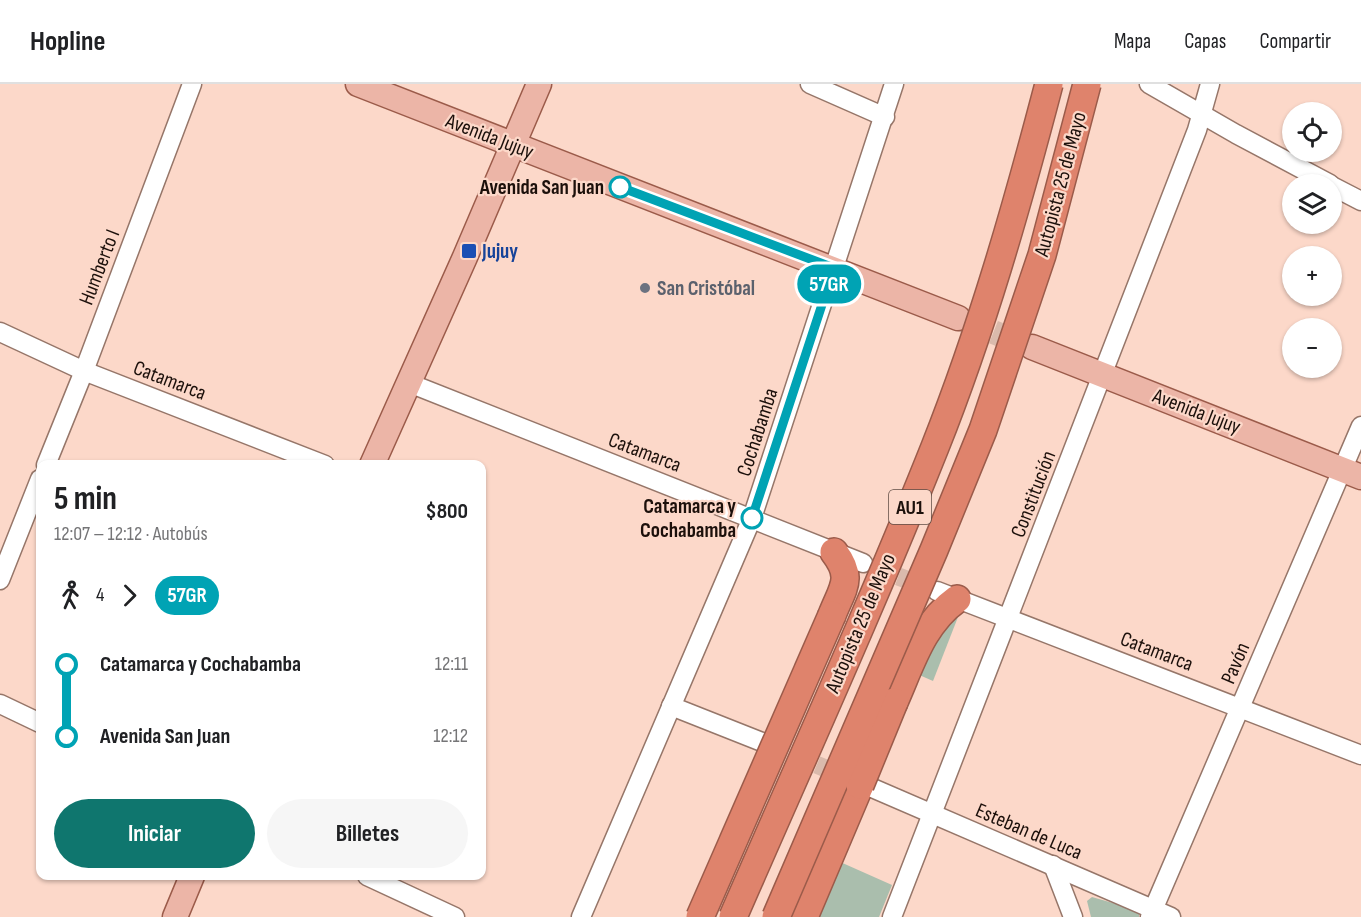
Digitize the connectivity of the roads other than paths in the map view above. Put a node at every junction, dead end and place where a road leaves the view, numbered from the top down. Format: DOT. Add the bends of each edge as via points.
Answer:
graph roads {
  1 [pos="192,84"];
  2 [pos="358,84"];
  3 [pos="539,84"];
  4 [pos="810,84"];
  5 [pos="894,84"];
  6 [pos="1049,84"];
  7 [pos="1087,84"];
  8 [pos="1149,84"];
  9 [pos="1210,84"];
  10 [pos="1201,114"];
  11 [pos="885,117"];
  12 [pos="513,145"];
  13 [pos="1311,174"];
  14 [pos="1342,191"];
  15 [pos="1361,201"];
  16 [pos="834,268"];
  17 [pos="958,318"];
  18 [pos="0,332"];
  19 [pos="1032,347"];
  20 [pos="84,371"];
  21 [pos="1103,375"];
  22 [pos="409,383"];
  23 [pos="1361,426"];
  24 [pos="48,460"];
  25 [pos="313,460"];
  26 [pos="374,460"];
  27 [pos="1351,473"];
  28 [pos="36,489"];
  29 [pos="752,518"];
  30 [pos="834,552"];
  31 [pos="863,563"];
  32 [pos="0,580"];
  33 [pos="947,595"];
  34 [pos="1009,618"];
  35 [pos="0,704"];
  36 [pos="671,706"];
  37 [pos="1240,707"];
  38 [pos="36,721"];
  39 [pos="767,744"];
  40 [pos="1361,755"];
  41 [pos="870,787"];
  42 [pos="932,813"];
  43 [pos="1053,865"];
  44 [pos="190,880"];
  45 [pos="376,880"];
  46 [pos="1151,913"];
  47 [pos="175,917"];
  48 [pos="455,917"];
  49 [pos="581,917"];
  50 [pos="700,917"];
  51 [pos="733,917"];
  52 [pos="776,917"];
  53 [pos="804,917"];
  54 [pos="892,917"];
  55 [pos="1073,917"];
  56 [pos="1171,917"];
  1 -- 20 [label="street, Humberto I"];
  2 -- 12 [label="main road, Avenida Jujuy"];
  3 -- 12 [label="main road"];
  4 -- 11 [label="street"];
  5 -- 11 [label="street, Cochabamba"];
  6 -- 51 [label="highway, Autopista 25 de Mayo / AU1, bridge" via="1015,211 936,445"];
  7 -- 52 [label="highway, Autopista 25 de Mayo / AU1, bridge" via="1042,255 983,430"];
  8 -- 10 [label="street"];
  9 -- 10 [label="street, Constitución"];
  10 -- 13 [label="street"];
  10 -- 21 [label="street, Constitución"];
  11 -- 16 [label="street, Cochabamba"];
  12 -- 16 [label="main road, Avenida Jujuy"];
  12 -- 22 [label="main road"];
  14 -- 15 [label="street"];
  16 -- 17 [label="main road, Avenida Jujuy"];
  16 -- 29 [label="street, Cochabamba"];
  18 -- 20 [label="street, Catamarca"];
  19 -- 21 [label="main road, Avenida Jujuy"];
  20 -- 24 [label="street, Humberto I"];
  20 -- 25 [label="street, Catamarca"];
  21 -- 27 [label="main road, Avenida Jujuy"];
  21 -- 34 [label="street, Constitución"];
  22 -- 26 [label="main road"];
  22 -- 29 [label="street, Catamarca"];
  23 -- 27 [label="street, Pavón"];
  27 -- 37 [label="street, Pavón"];
  28 -- 32 [label="street"];
  29 -- 30 [label="street, Catamarca"];
  29 -- 36 [label="street, Cochabamba"];
  30 -- 31 [label="street, Catamarca"];
  30 -- 50 [label="highway, bridge" via="847,575"];
  33 -- 34 [label="street, Catamarca"];
  33 -- 53 [label="highway, bridge" via="894,702"];
  34 -- 37 [label="street, Catamarca"];
  34 -- 42 [label="street, Constitución"];
  35 -- 38 [label="street"];
  36 -- 39 [label="street"];
  36 -- 49 [label="street, Cochabamba"];
  37 -- 40 [label="street, Catamarca"];
  37 -- 46 [label="street, Pavón"];
  41 -- 42 [label="street, Esteban de Luca"];
  42 -- 43 [label="street, Esteban de Luca"];
  42 -- 54 [label="street, Constitución"];
  43 -- 46 [label="street, Esteban de Luca"];
  43 -- 55 [label="street"];
  44 -- 47 [label="main road"];
  45 -- 48 [label="street"];
  46 -- 56 [label="street, Esteban de Luca"];
}
